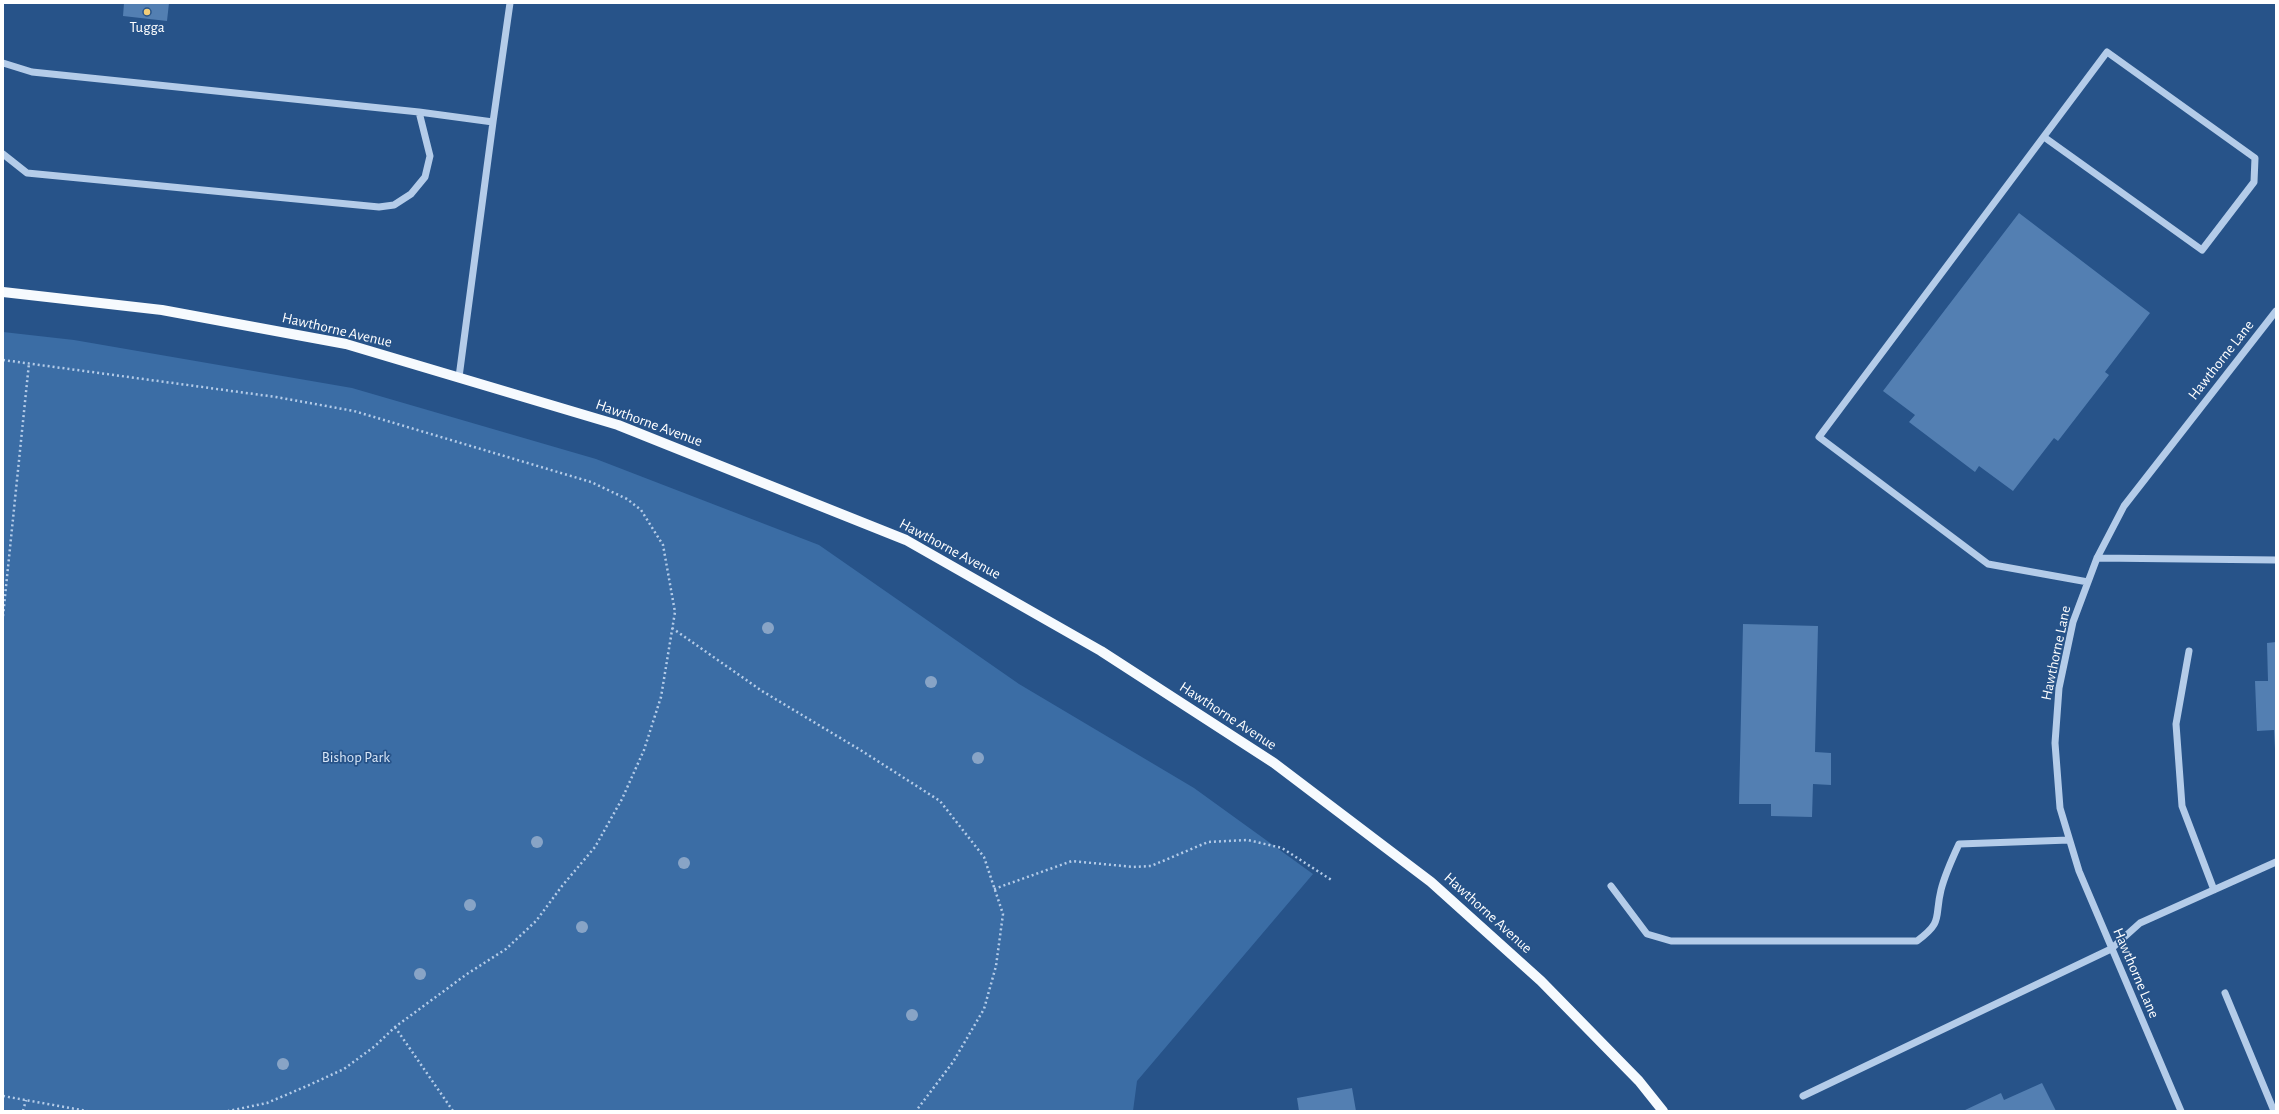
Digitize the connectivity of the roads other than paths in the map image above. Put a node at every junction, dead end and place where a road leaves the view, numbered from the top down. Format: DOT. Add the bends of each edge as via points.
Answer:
graph roads {
  1 [pos="510,3"];
  2 [pos="3,64"];
  3 [pos="419,112"];
  4 [pos="493,122"];
  5 [pos="2044,137"];
  6 [pos="3,154"];
  7 [pos="3,292"];
  8 [pos="2276,311"];
  9 [pos="459,377"];
  10 [pos="2098,558"];
  11 [pos="2276,560"];
  12 [pos="2088,582"];
  13 [pos="2189,650"];
  14 [pos="2069,840"];
  15 [pos="2276,862"];
  16 [pos="1611,886"];
  17 [pos="2214,890"];
  18 [pos="2111,949"];
  19 [pos="2225,993"];
  20 [pos="1803,1096"];
  21 [pos="1663,1111"];
  22 [pos="2181,1111"];
  23 [pos="2274,1111"];
  1 -- 4 [label="street"];
  2 -- 3 [label="street" via="32,72"];
  3 -- 4 [label="street"];
  3 -- 6 [label="street" via="430,156 425,177 411,194 394,205 379,207 27,173"];
  4 -- 9 [label="street"];
  5 -- 5 [label="street" via="2107,52 2255,158 2254,182 2202,250"];
  5 -- 12 [label="street" via="1819,437 1988,564"];
  7 -- 9 [label="main road, Hawthorne Avenue" via="162,310 346,344"];
  8 -- 10 [label="street, Hawthorne Lane" via="2124,506"];
  9 -- 21 [label="main road, Hawthorne Avenue" via="618,425 906,540 1101,651 1274,763 1431,882 1541,981 1639,1081"];
  10 -- 11 [label="street"];
  10 -- 12 [label="street, Hawthorne Lane"];
  12 -- 14 [label="street, Hawthorne Lane" via="2073,622 2059,688 2055,743 2060,808"];
  13 -- 17 [label="street" via="2176,724 2182,806"];
  14 -- 16 [label="street" via="1959,844 1948,866 1940,892 1938,918 1929,932 1917,941 1671,941 1647,934"];
  14 -- 18 [label="street, Hawthorne Lane"];
  15 -- 17 [label="street"];
  17 -- 18 [label="street" via="2140,923"];
  18 -- 20 [label="street"];
  18 -- 22 [label="street, Hawthorne Lane"];
  19 -- 23 [label="street"];
}
